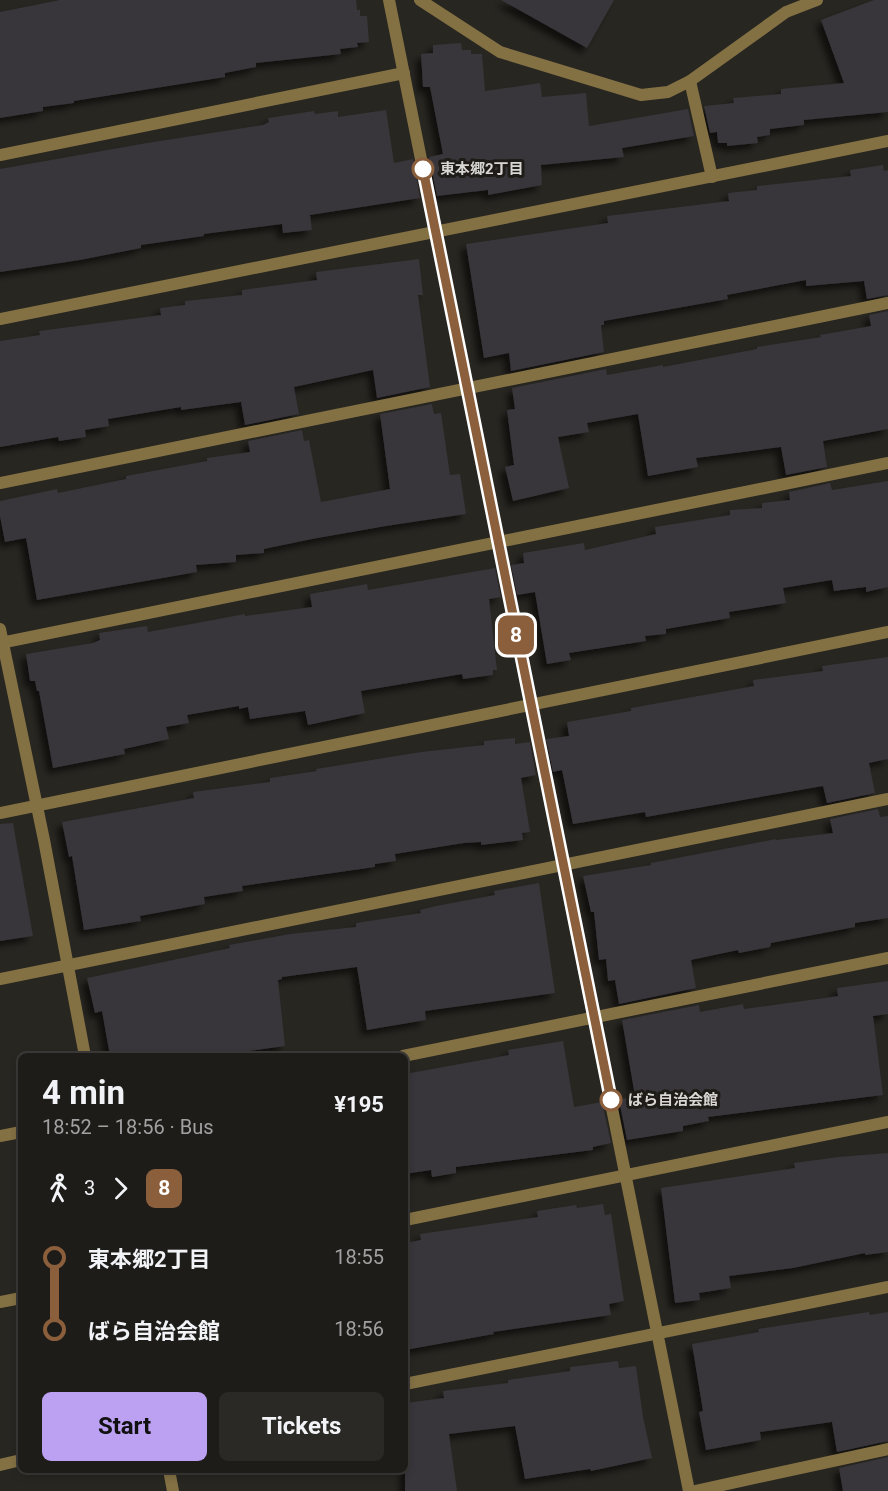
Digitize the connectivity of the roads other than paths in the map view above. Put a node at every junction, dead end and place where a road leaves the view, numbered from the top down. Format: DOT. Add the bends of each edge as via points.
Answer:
graph roads {
  1 [pos="389,0"];
  2 [pos="420,0"];
  3 [pos="817,0"];
  4 [pos="404,73"];
  5 [pos="690,81"];
  6 [pos="888,141"];
  7 [pos="0,155"];
  8 [pos="712,177"];
  9 [pos="436,231"];
  10 [pos="888,303"];
  11 [pos="0,319"];
  12 [pos="467,388"];
  13 [pos="888,463"];
  14 [pos="0,483"];
  15 [pos="498,542"];
  16 [pos="0,629"];
  17 [pos="888,632"];
  18 [pos="1,643"];
  19 [pos="530,706"];
  20 [pos="888,799"];
  21 [pos="36,806"];
  22 [pos="0,813"];
  23 [pos="562,864"];
  24 [pos="888,958"];
  25 [pos="66,966"];
  26 [pos="0,979"];
  27 [pos="594,1018"];
  28 [pos="84,1053"];
  29 [pos="408,1055"];
  30 [pos="888,1122"];
  31 [pos="18,1133"];
  32 [pos="0,1136"];
  33 [pos="626,1175"];
  34 [pos="408,1219"];
  35 [pos="888,1287"];
  36 [pos="18,1299"];
  37 [pos="0,1302"];
  38 [pos="658,1334"];
  39 [pos="408,1383"];
  40 [pos="888,1449"];
  41 [pos="18,1461"];
  42 [pos="0,1465"];
  43 [pos="170,1473"];
  44 [pos="173,1491"];
  45 [pos="689,1491"];
  46 [pos="695,1491"];
  1 -- 4 [label="street"];
  2 -- 5 [label="street" via="500,52 641,95 668,92"];
  3 -- 5 [label="street" via="786,12"];
  4 -- 7 [label="street"];
  4 -- 9 [label="street"];
  5 -- 8 [label="street"];
  6 -- 8 [label="street"];
  8 -- 9 [label="street"];
  9 -- 11 [label="street"];
  9 -- 12 [label="street"];
  10 -- 12 [label="street"];
  12 -- 14 [label="street"];
  12 -- 15 [label="street"];
  13 -- 15 [label="street"];
  15 -- 18 [label="street"];
  15 -- 19 [label="street"];
  16 -- 18 [label="street"];
  17 -- 19 [label="street"];
  18 -- 21 [label="street"];
  19 -- 21 [label="street"];
  19 -- 23 [label="street"];
  20 -- 23 [label="street"];
  21 -- 22 [label="street"];
  21 -- 25 [label="street"];
  23 -- 25 [label="street"];
  23 -- 27 [label="street"];
  24 -- 27 [label="street"];
  25 -- 26 [label="street"];
  25 -- 28 [label="street"];
  27 -- 29 [label="street"];
  27 -- 33 [label="street"];
  30 -- 33 [label="street"];
  31 -- 32 [label="street"];
  33 -- 34 [label="street"];
  33 -- 38 [label="street"];
  35 -- 38 [label="street"];
  36 -- 37 [label="street"];
  38 -- 39 [label="street"];
  38 -- 45 [label="street"];
  40 -- 46 [label="street"];
  41 -- 42 [label="street"];
  43 -- 44 [label="street"];
}
